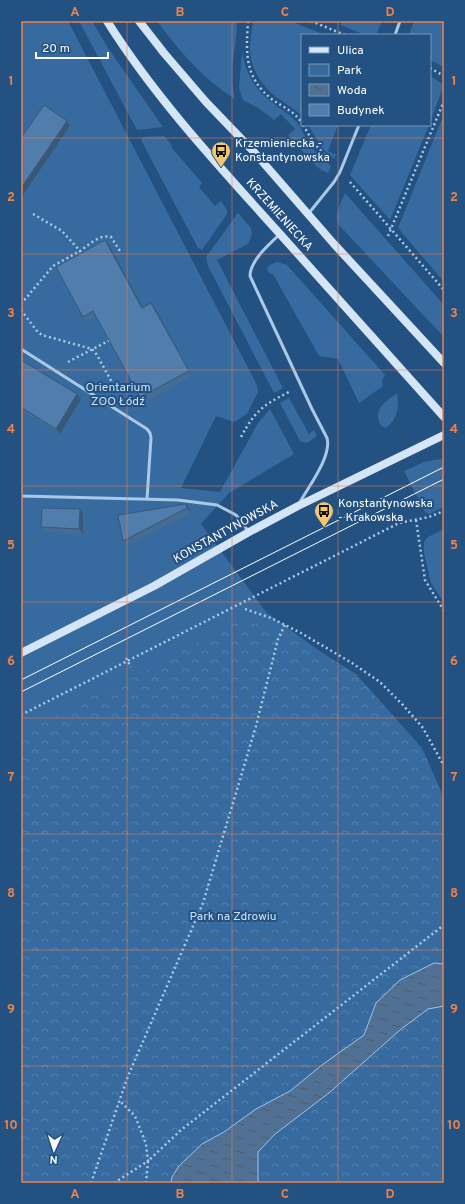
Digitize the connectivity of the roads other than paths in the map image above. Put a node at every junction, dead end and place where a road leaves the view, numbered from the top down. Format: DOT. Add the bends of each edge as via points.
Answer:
graph roads {
  1 [pos="107,21"];
  2 [pos="139,21"];
  3 [pos="400,21"];
  4 [pos="395,34"];
  5 [pos="359,126"];
  6 [pos="308,215"];
  7 [pos="280,234"];
  8 [pos="21,348"];
  9 [pos="444,363"];
  10 [pos="444,417"];
  11 [pos="444,435"];
  12 [pos="21,496"];
  13 [pos="147,499"];
  14 [pos="298,506"];
  15 [pos="249,532"];
  16 [pos="21,653"];
  1 -- 7 [label="main road, KRZEMIENIECKA" via="128,54 175,115"];
  2 -- 6 [label="main road, KRZEMIENIECKA" via="206,102 254,152"];
  3 -- 4 [label="lane"];
  5 -- 6 [label="lane" via="340,172"];
  6 -- 9 [label="main road, KRZEMIENIECKA"];
  7 -- 10 [label="main road, KRZEMIENIECKA"];
  7 -- 14 [label="lane" via="252,265 250,276 327,438 328,448"];
  8 -- 13 [label="lane" via="150,433"];
  11 -- 14 [label="main road, KONSTANTYNOWSKA"];
  12 -- 13 [label="lane"];
  13 -- 15 [label="lane" via="217,505 236,515"];
  14 -- 15 [label="main road, KONSTANTYNOWSKA"];
  15 -- 16 [label="main road, KONSTANTYNOWSKA" via="154,586"];
}
